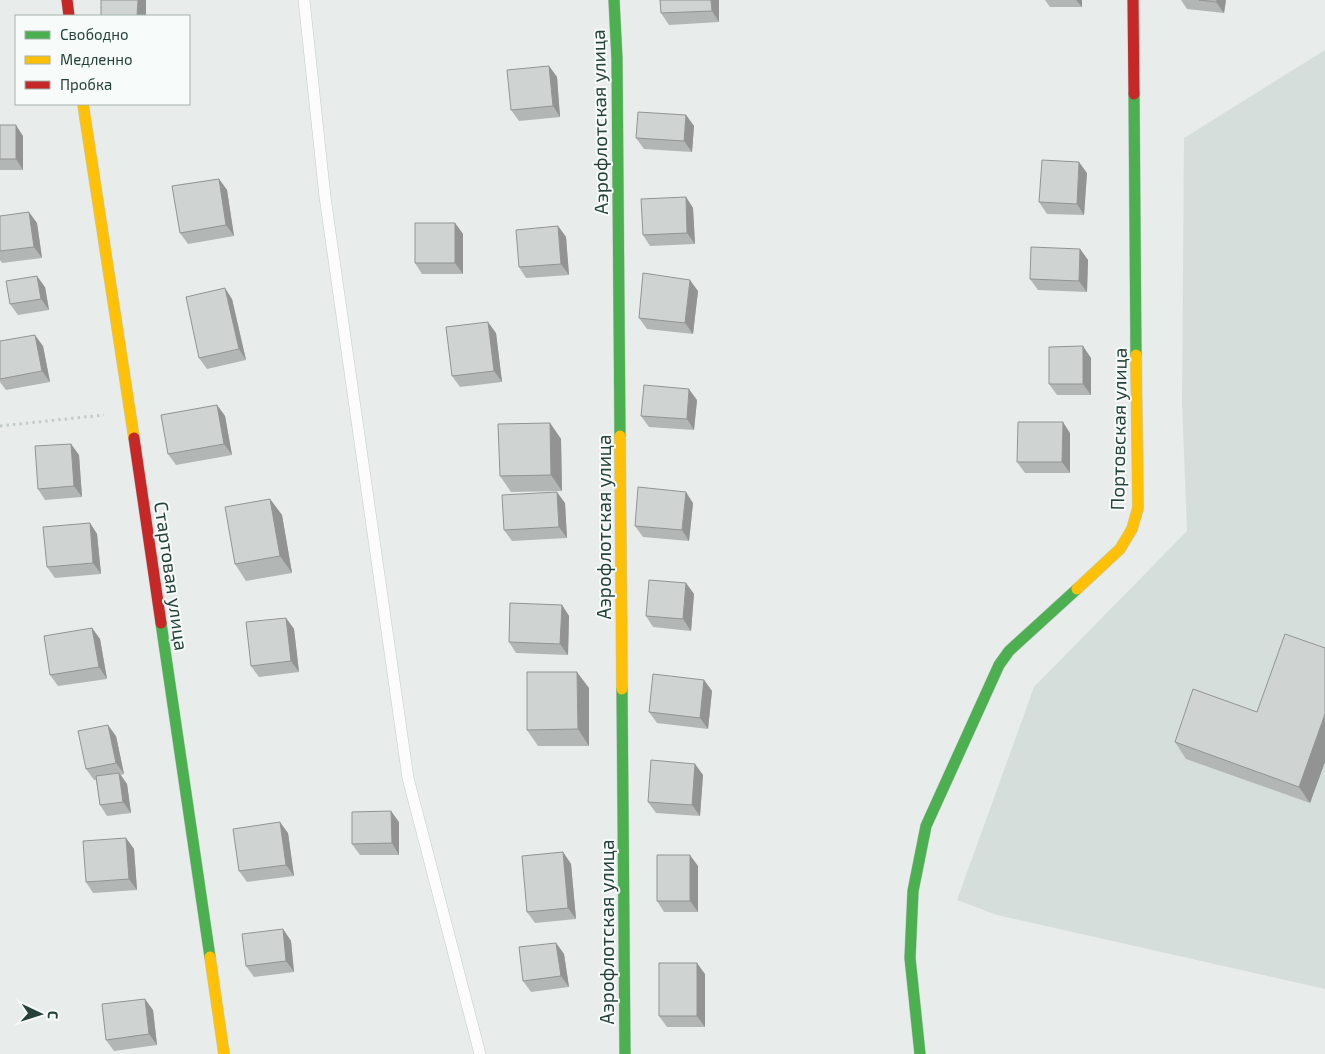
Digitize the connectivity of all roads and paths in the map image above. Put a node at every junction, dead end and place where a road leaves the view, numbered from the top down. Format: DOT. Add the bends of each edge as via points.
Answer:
graph roads {
  1 [pos="67,0"];
  2 [pos="304,0"];
  3 [pos="614,0"];
  4 [pos="1132,0"];
  5 [pos="69,15"];
  6 [pos="82,105"];
  7 [pos="130,412"];
  8 [pos="0,426"];
  9 [pos="224,1054"];
  10 [pos="480,1054"];
  11 [pos="624,1054"];
  12 [pos="920,1054"];
  1 -- 5 [label="main road"];
  2 -- 10 [label="lane" via="325,197 408,778"];
  3 -- 11 [label="main road, Аэрофлотская улица" via="618,79"];
  4 -- 12 [label="main road, Портовская улица" via="1138,508 1132,529 1120,549 1009,651 999,665 926,826 913,892 910,958"];
  6 -- 7 [label="main road, Стартовая улица"];
  7 -- 8 [label="path"];
  7 -- 9 [label="main road, Стартовая улица"];
}
